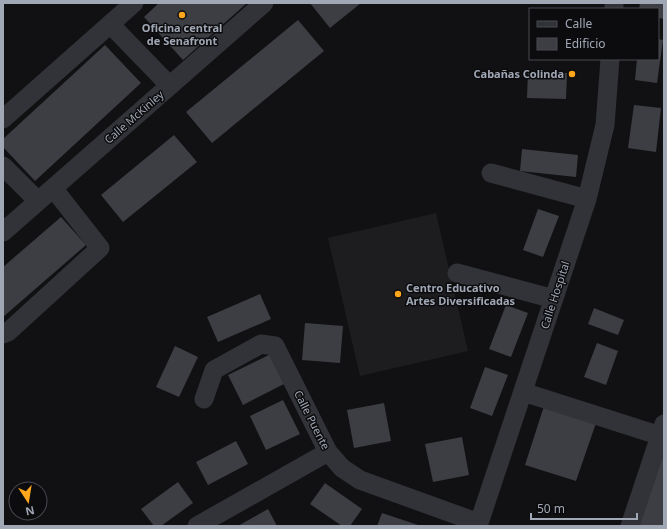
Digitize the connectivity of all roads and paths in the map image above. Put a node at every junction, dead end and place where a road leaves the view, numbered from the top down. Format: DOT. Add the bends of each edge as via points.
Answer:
graph roads {
  1 [pos="134,3"];
  2 [pos="264,3"];
  3 [pos="110,24"];
  4 [pos="610,60"];
  5 [pos="170,86"];
  6 [pos="3,119"];
  7 [pos="3,166"];
  8 [pos="491,173"];
  9 [pos="53,188"];
  10 [pos="587,199"];
  11 [pos="38,201"];
  12 [pos="3,232"];
  13 [pos="457,273"];
  14 [pos="554,299"];
  15 [pos="3,334"];
  16 [pos="523,392"];
  17 [pos="204,399"];
  18 [pos="663,432"];
  19 [pos="328,452"];
  20 [pos="479,525"];
  21 [pos="197,526"];
  22 [pos="630,526"];
  1 -- 3 [label="street"];
  2 -- 5 [label="street, Calle McKinley"];
  3 -- 5 [label="street"];
  3 -- 6 [label="street"];
  4 -- 10 [label="street, Calle Hospital" via="605,125"];
  5 -- 9 [label="street, Calle McKinley"];
  7 -- 11 [label="street"];
  8 -- 10 [label="street"];
  9 -- 11 [label="street, Calle McKinley"];
  9 -- 15 [label="street" via="100,248"];
  10 -- 14 [label="street, Calle Hospital"];
  11 -- 12 [label="street, Calle McKinley"];
  13 -- 14 [label="street"];
  14 -- 16 [label="street, Calle Hospital"];
  16 -- 18 [label="street"];
  16 -- 20 [label="street, Calle Hospital"];
  17 -- 19 [label="street, Calle Puente" via="214,370 261,344 275,346"];
  18 -- 22 [label="street"];
  19 -- 20 [label="street, Calle Puente" via="342,468 360,480"];
  19 -- 21 [label="street"];
}
